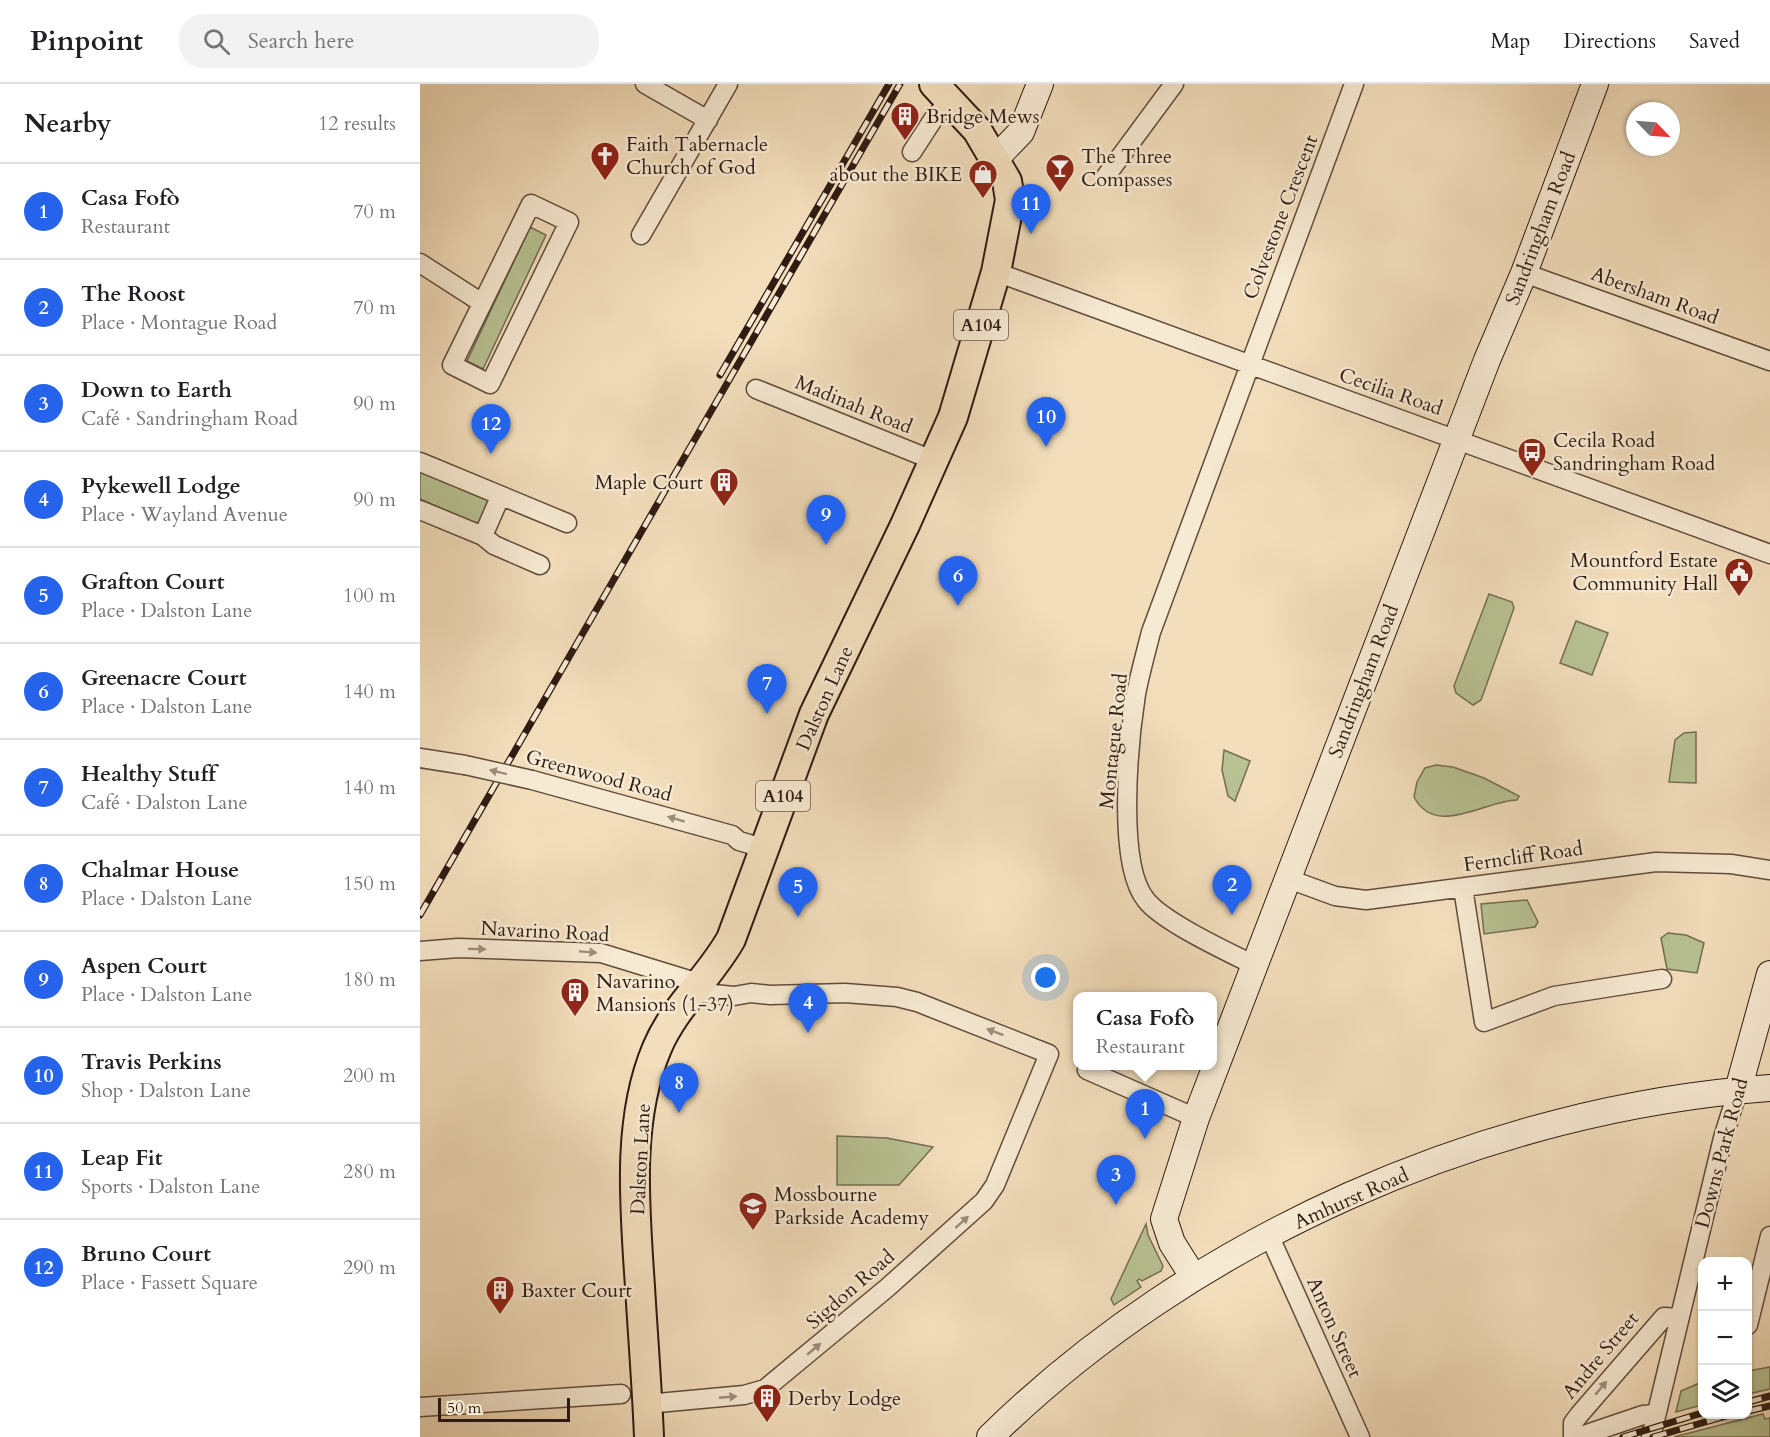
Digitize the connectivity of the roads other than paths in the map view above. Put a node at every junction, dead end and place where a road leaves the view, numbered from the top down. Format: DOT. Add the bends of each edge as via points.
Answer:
graph roads {
  1 [pos="645,84"];
  2 [pos="728,84"];
  3 [pos="1040,84"];
  4 [pos="1174,84"];
  5 [pos="1354,84"];
  6 [pos="1595,84"];
  7 [pos="942,93"];
  8 [pos="708,120"];
  9 [pos="912,152"];
  10 [pos="996,158"];
  11 [pos="1106,176"];
  12 [pos="641,235"];
  13 [pos="420,263"];
  14 [pos="996,272"];
  15 [pos="1524,273"];
  16 [pos="482,303"];
  17 [pos="1770,361"];
  18 [pos="1248,366"];
  19 [pos="756,389"];
  20 [pos="1458,438"];
  21 [pos="935,461"];
  22 [pos="420,462"];
  23 [pos="500,497"];
  24 [pos="420,510"];
  25 [pos="567,523"];
  26 [pos="483,536"];
  27 [pos="1770,554"];
  28 [pos="540,565"];
  29 [pos="420,758"];
  30 [pos="763,848"];
  31 [pos="1770,870"];
  32 [pos="1286,878"];
  33 [pos="1463,888"];
  34 [pos="420,951"];
  35 [pos="1254,965"];
  36 [pos="1770,974"];
  37 [pos="1662,979"];
  38 [pos="695,988"];
  39 [pos="1049,1054"];
  40 [pos="1217,1063"];
  41 [pos="1087,1070"];
  42 [pos="1214,1070"];
  43 [pos="1770,1088"];
  44 [pos="1738,1090"];
  45 [pos="1196,1118"];
  46 [pos="1269,1235"];
  47 [pos="1770,1236"];
  48 [pos="1194,1278"];
  49 [pos="1751,1311"];
  50 [pos="1678,1318"];
  51 [pos="634,1399"];
  52 [pos="420,1407"];
  53 [pos="1656,1414"];
  54 [pos="649,1437"];
  55 [pos="990,1437"];
  56 [pos="1360,1437"];
  57 [pos="1575,1437"];
  58 [pos="1651,1437"];
  1 -- 8 [label="street"];
  2 -- 8 [label="street"];
  3 -- 10 [label="street" via="1021,132"];
  4 -- 11 [label="street"];
  5 -- 18 [label="street, Colvestone Crescent"];
  6 -- 15 [label="street, Sandringham Road"];
  7 -- 9 [label="street" via="933,118"];
  7 -- 10 [label="main road, Dalston Lane / A104"];
  8 -- 12 [label="street"];
  10 -- 14 [label="main road, Dalston Lane / A104" via="1007,181 1010,200"];
  13 -- 16 [label="street"];
  14 -- 18 [label="street, Cecilia Road"];
  14 -- 21 [label="main road, Dalston Lane / A104" via="960,397"];
  15 -- 17 [label="street, Abersham Road"];
  15 -- 20 [label="street, Sandringham Road"];
  16 -- 16 [label="street" via="452,365 490,384 569,222 531,204"];
  18 -- 20 [label="street, Cecilia Road"];
  18 -- 35 [label="street, Montague Road" via="1151,632 1136,694 1127,821 1132,869 1145,900 1178,924"];
  19 -- 21 [label="street, Madinah Road"];
  20 -- 27 [label="street, Cecilia Road"];
  20 -- 32 [label="street, Sandringham Road"];
  21 -- 30 [label="main road, Dalston Lane / A104" via="814,714"];
  22 -- 23 [label="street"];
  23 -- 25 [label="street"];
  23 -- 26 [label="street"];
  24 -- 26 [label="street"];
  26 -- 28 [label="street" via="494,545"];
  30 -- 29 [label="street, Greenwood Road, one-way, bridge" via="738,841 732,835 532,780"];
  30 -- 38 [label="main road, Dalston Lane / A104" via="731,939"];
  31 -- 33 [label="street, Ferncliff Road" via="1708,862 1656,862"];
  32 -- 33 [label="street, Ferncliff Road" via="1335,896 1366,900"];
  32 -- 35 [label="street, Sandringham Road"];
  33 -- 37 [label="street" via="1484,1022 1554,996"];
  34 -- 38 [label="street, Navarino Road, one-way" via="458,948 601,953"];
  35 -- 40 [label="street, Sandringham Road"];
  36 -- 44 [label="street, Downs Park Road"];
  39 -- 38 [label="street, Navarino Road, one-way" via="897,997 845,993 734,996"];
  38 -- 51 [label="main road, Dalston Lane / A104" via="657,1048 639,1119"];
  51 -- 39 [label="street, Sigdon Road, one-way" via="744,1395 765,1389 887,1288 984,1201 995,1185"];
  41 -- 45 [label="street"];
  42 -- 45 [label="street, Sandringham Road"];
  43 -- 44 [label="street, Amhurst Road"];
  44 -- 46 [label="street, Amhurst Road" via="1660,1100 1498,1140 1411,1171"];
  44 -- 50 [label="street, Downs Park Road"];
  45 -- 48 [label="street, Sandringham Road" via="1164,1219 1172,1243"];
  46 -- 48 [label="street, Amhurst Road"];
  46 -- 56 [label="street, Anton Street"];
  47 -- 49 [label="street"];
  48 -- 55 [label="street, Amhurst Road" via="1106,1339 1027,1401"];
  50 -- 53 [label="street, Downs Park Road"];
  57 -- 50 [label="street, Andre Street, one-way" via="1573,1423 1650,1330 1664,1317"];
  51 -- 52 [label="street, Sigdon Road"];
  51 -- 54 [label="main road, Dalston Lane / A104"];
  53 -- 57 [label="street, Andre Street" via="1643,1414"];
  53 -- 58 [label="street, Downs Park Road"];
}
